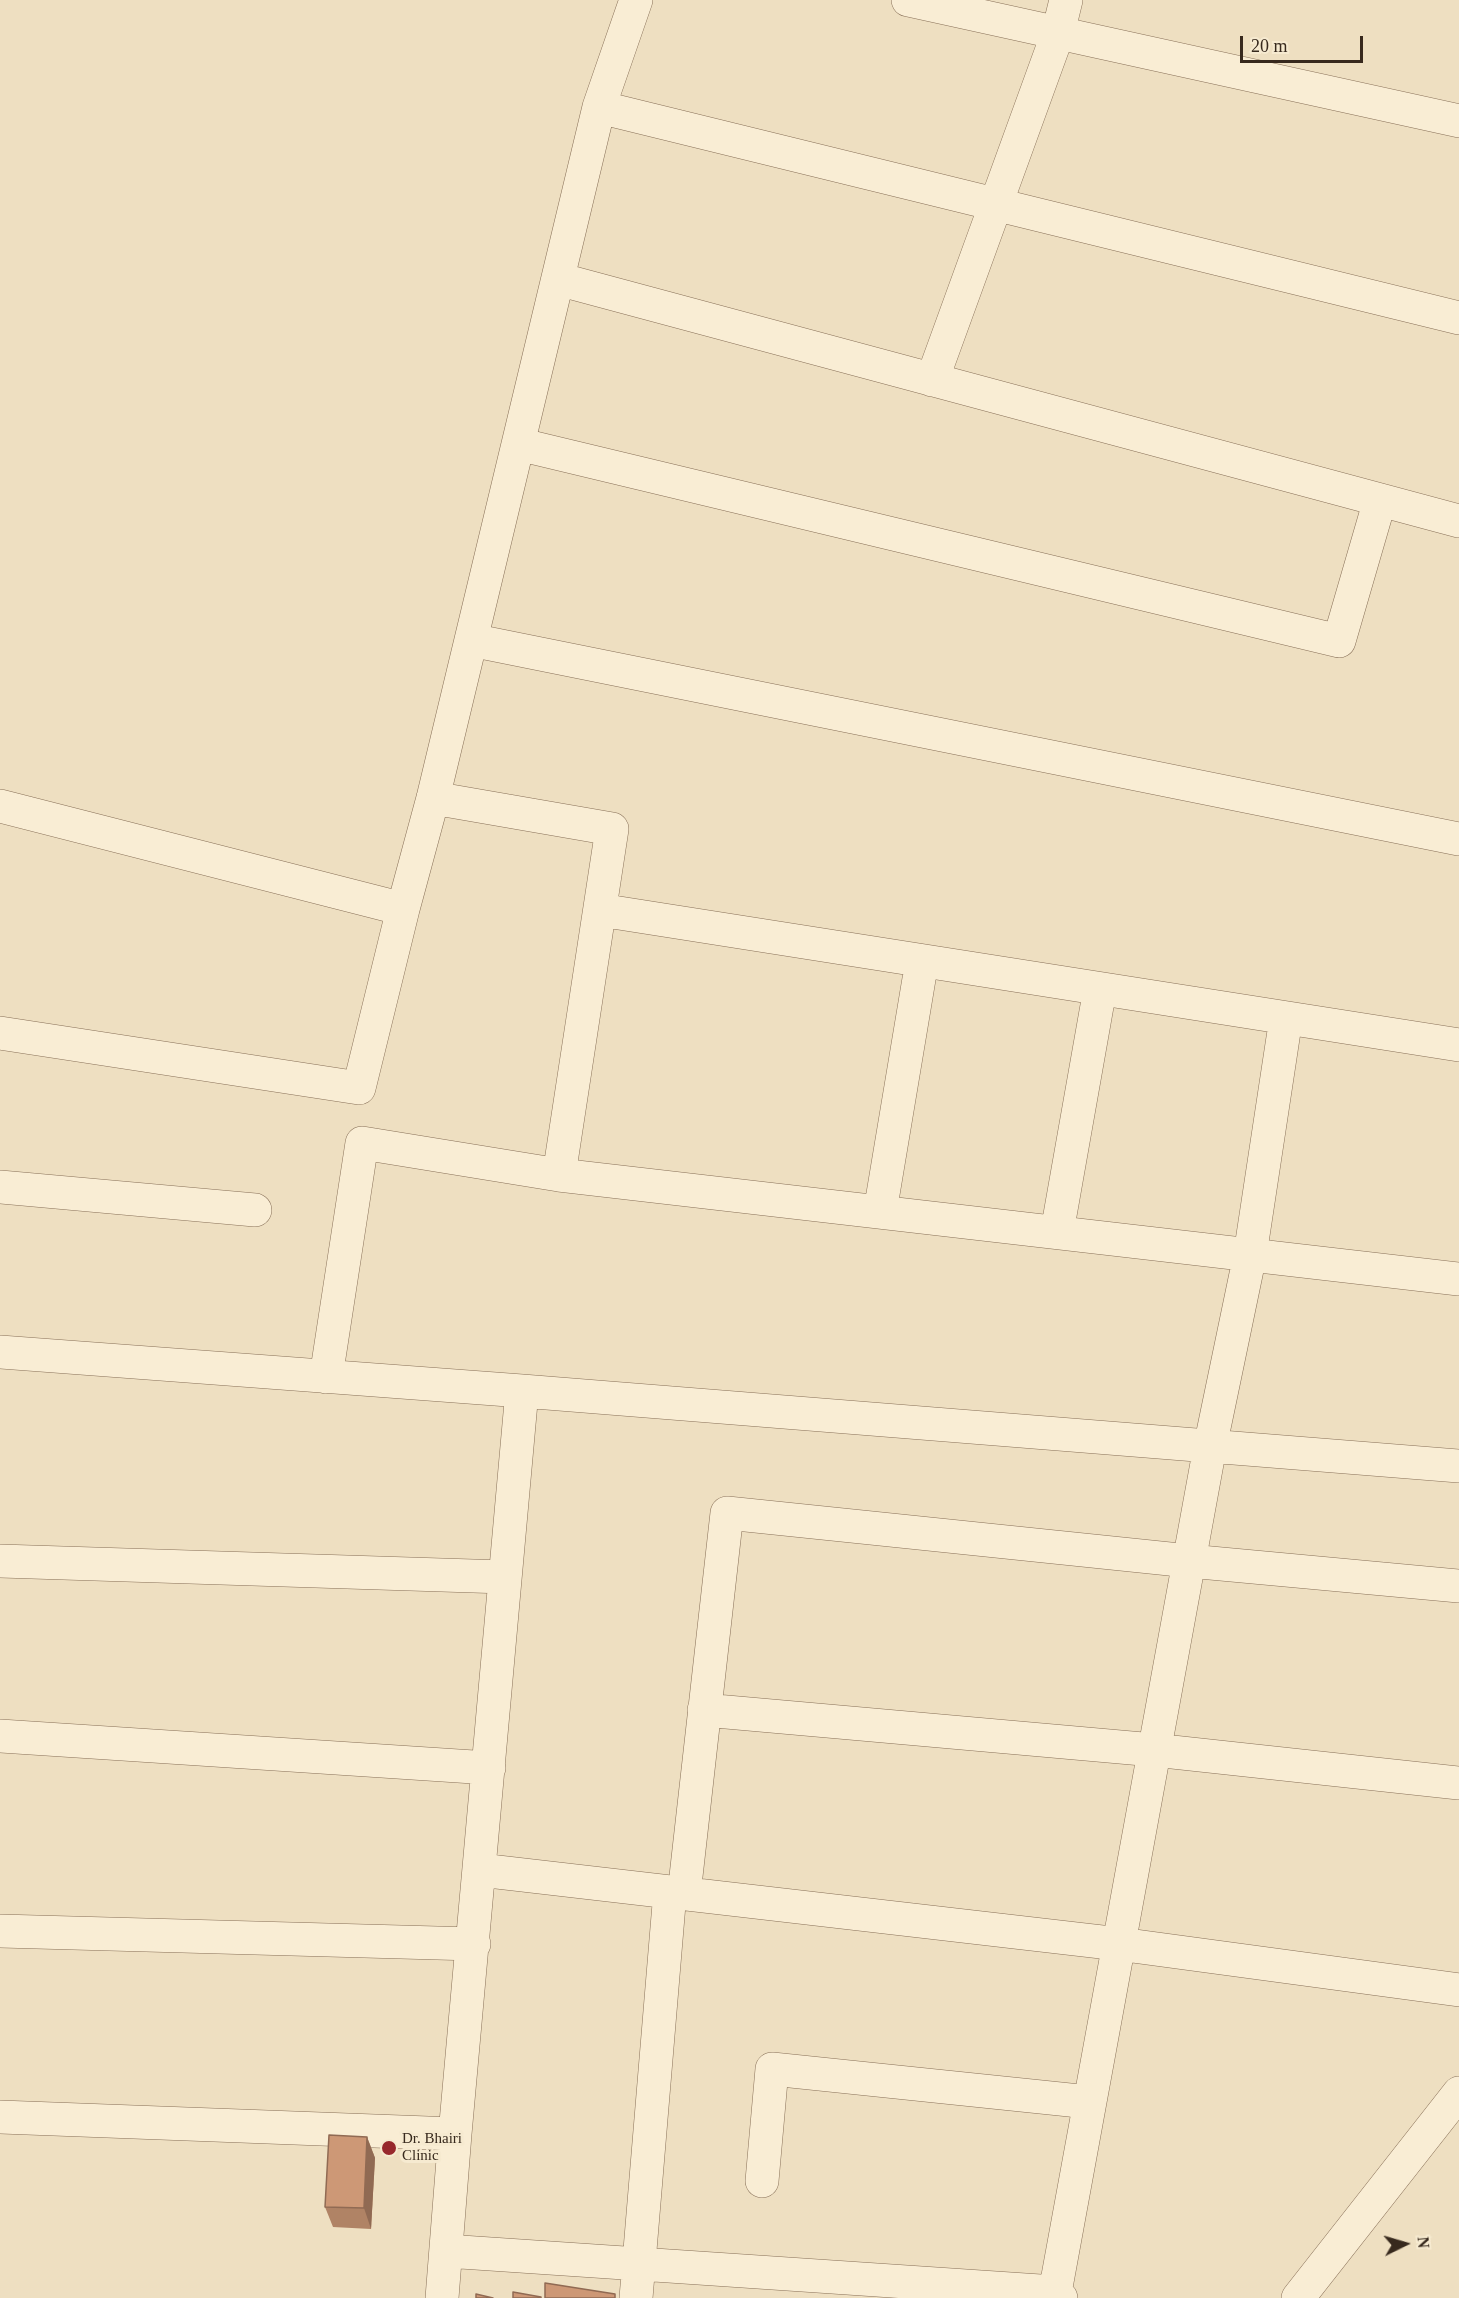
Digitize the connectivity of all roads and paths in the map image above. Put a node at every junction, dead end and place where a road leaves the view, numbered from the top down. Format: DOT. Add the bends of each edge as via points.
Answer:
graph roads {
  1 [pos="636,0"];
  2 [pos="908,0"];
  3 [pos="1066,0"];
  4 [pos="1058,33"];
  5 [pos="599,107"];
  6 [pos="1459,122"];
  7 [pos="996,204"];
  8 [pos="558,279"];
  9 [pos="1459,318"];
  10 [pos="932,380"];
  11 [pos="518,444"];
  12 [pos="1380,500"];
  13 [pos="1459,521"];
  14 [pos="471,640"];
  15 [pos="433,798"];
  16 [pos="0,807"];
  17 [pos="1459,838"];
  18 [pos="403,909"];
  19 [pos="600,910"];
  20 [pos="922,961"];
  21 [pos="1100,988"];
  22 [pos="1286,1018"];
  23 [pos="0,1033"];
  24 [pos="1459,1045"];
  25 [pos="559,1175"];
  26 [pos="0,1187"];
  27 [pos="255,1210"];
  28 [pos="880,1212"];
  29 [pos="1057,1232"];
  30 [pos="1250,1255"];
  31 [pos="1459,1279"];
  32 [pos="0,1352"];
  33 [pos="326,1377"];
  34 [pos="522,1391"];
  35 [pos="1209,1448"];
  36 [pos="1459,1466"];
  37 [pos="0,1561"];
  38 [pos="1189,1561"];
  39 [pos="505,1577"];
  40 [pos="1459,1586"];
  41 [pos="704,1710"];
  42 [pos="0,1736"];
  43 [pos="1154,1750"];
  44 [pos="489,1768"];
  45 [pos="1459,1783"];
  46 [pos="480,1870"];
  47 [pos="677,1893"];
  48 [pos="0,1931"];
  49 [pos="474,1944"];
  50 [pos="1119,1944"];
  51 [pos="1459,1990"];
  52 [pos="1459,2093"];
  53 [pos="1089,2102"];
  54 [pos="0,2117"];
  55 [pos="455,2134"];
  56 [pos="762,2181"];
  57 [pos="446,2251"];
  58 [pos="639,2264"];
  59 [pos="1057,2296"];
  60 [pos="442,2298"];
  61 [pos="636,2298"];
  62 [pos="1298,2298"];
  1 -- 5 [label="street"];
  2 -- 4 [label="street"];
  3 -- 4 [label="street"];
  4 -- 6 [label="street"];
  4 -- 7 [label="street"];
  5 -- 7 [label="street"];
  5 -- 8 [label="street"];
  7 -- 9 [label="street"];
  7 -- 10 [label="street"];
  8 -- 10 [label="street"];
  8 -- 11 [label="street"];
  10 -- 12 [label="street"];
  11 -- 12 [label="street" via="1339,641"];
  11 -- 14 [label="street"];
  12 -- 13 [label="street"];
  14 -- 15 [label="street"];
  14 -- 17 [label="street"];
  15 -- 18 [label="street"];
  15 -- 19 [label="street" via="612,829"];
  16 -- 18 [label="street"];
  18 -- 23 [label="street" via="359,1088"];
  19 -- 20 [label="street"];
  19 -- 25 [label="street"];
  20 -- 21 [label="street"];
  20 -- 28 [label="street"];
  21 -- 22 [label="street"];
  21 -- 29 [label="street"];
  22 -- 24 [label="street"];
  22 -- 30 [label="street"];
  25 -- 28 [label="street"];
  25 -- 33 [label="street" via="362,1143"];
  26 -- 27 [label="street"];
  28 -- 29 [label="street"];
  29 -- 30 [label="street"];
  30 -- 31 [label="street"];
  30 -- 35 [label="street"];
  32 -- 33 [label="street"];
  33 -- 34 [label="street"];
  34 -- 35 [label="street"];
  34 -- 39 [label="street"];
  35 -- 36 [label="street"];
  35 -- 38 [label="street"];
  37 -- 39 [label="street"];
  38 -- 40 [label="street"];
  38 -- 41 [label="street" via="727,1513"];
  38 -- 43 [label="street"];
  39 -- 44 [label="street"];
  41 -- 43 [label="street"];
  41 -- 47 [label="street"];
  42 -- 44 [label="street"];
  43 -- 45 [label="street"];
  43 -- 50 [label="street"];
  44 -- 46 [label="street"];
  46 -- 47 [label="street"];
  46 -- 49 [label="street"];
  47 -- 50 [label="street"];
  47 -- 58 [label="street"];
  48 -- 49 [label="street"];
  49 -- 55 [label="street"];
  50 -- 51 [label="street"];
  50 -- 53 [label="street"];
  52 -- 62 [label="street"];
  53 -- 56 [label="street" via="772,2069"];
  53 -- 59 [label="street"];
  54 -- 55 [label="street"];
  55 -- 57 [label="street"];
  57 -- 58 [label="street"];
  57 -- 60 [label="street"];
  58 -- 59 [label="street"];
  58 -- 61 [label="street"];
}
